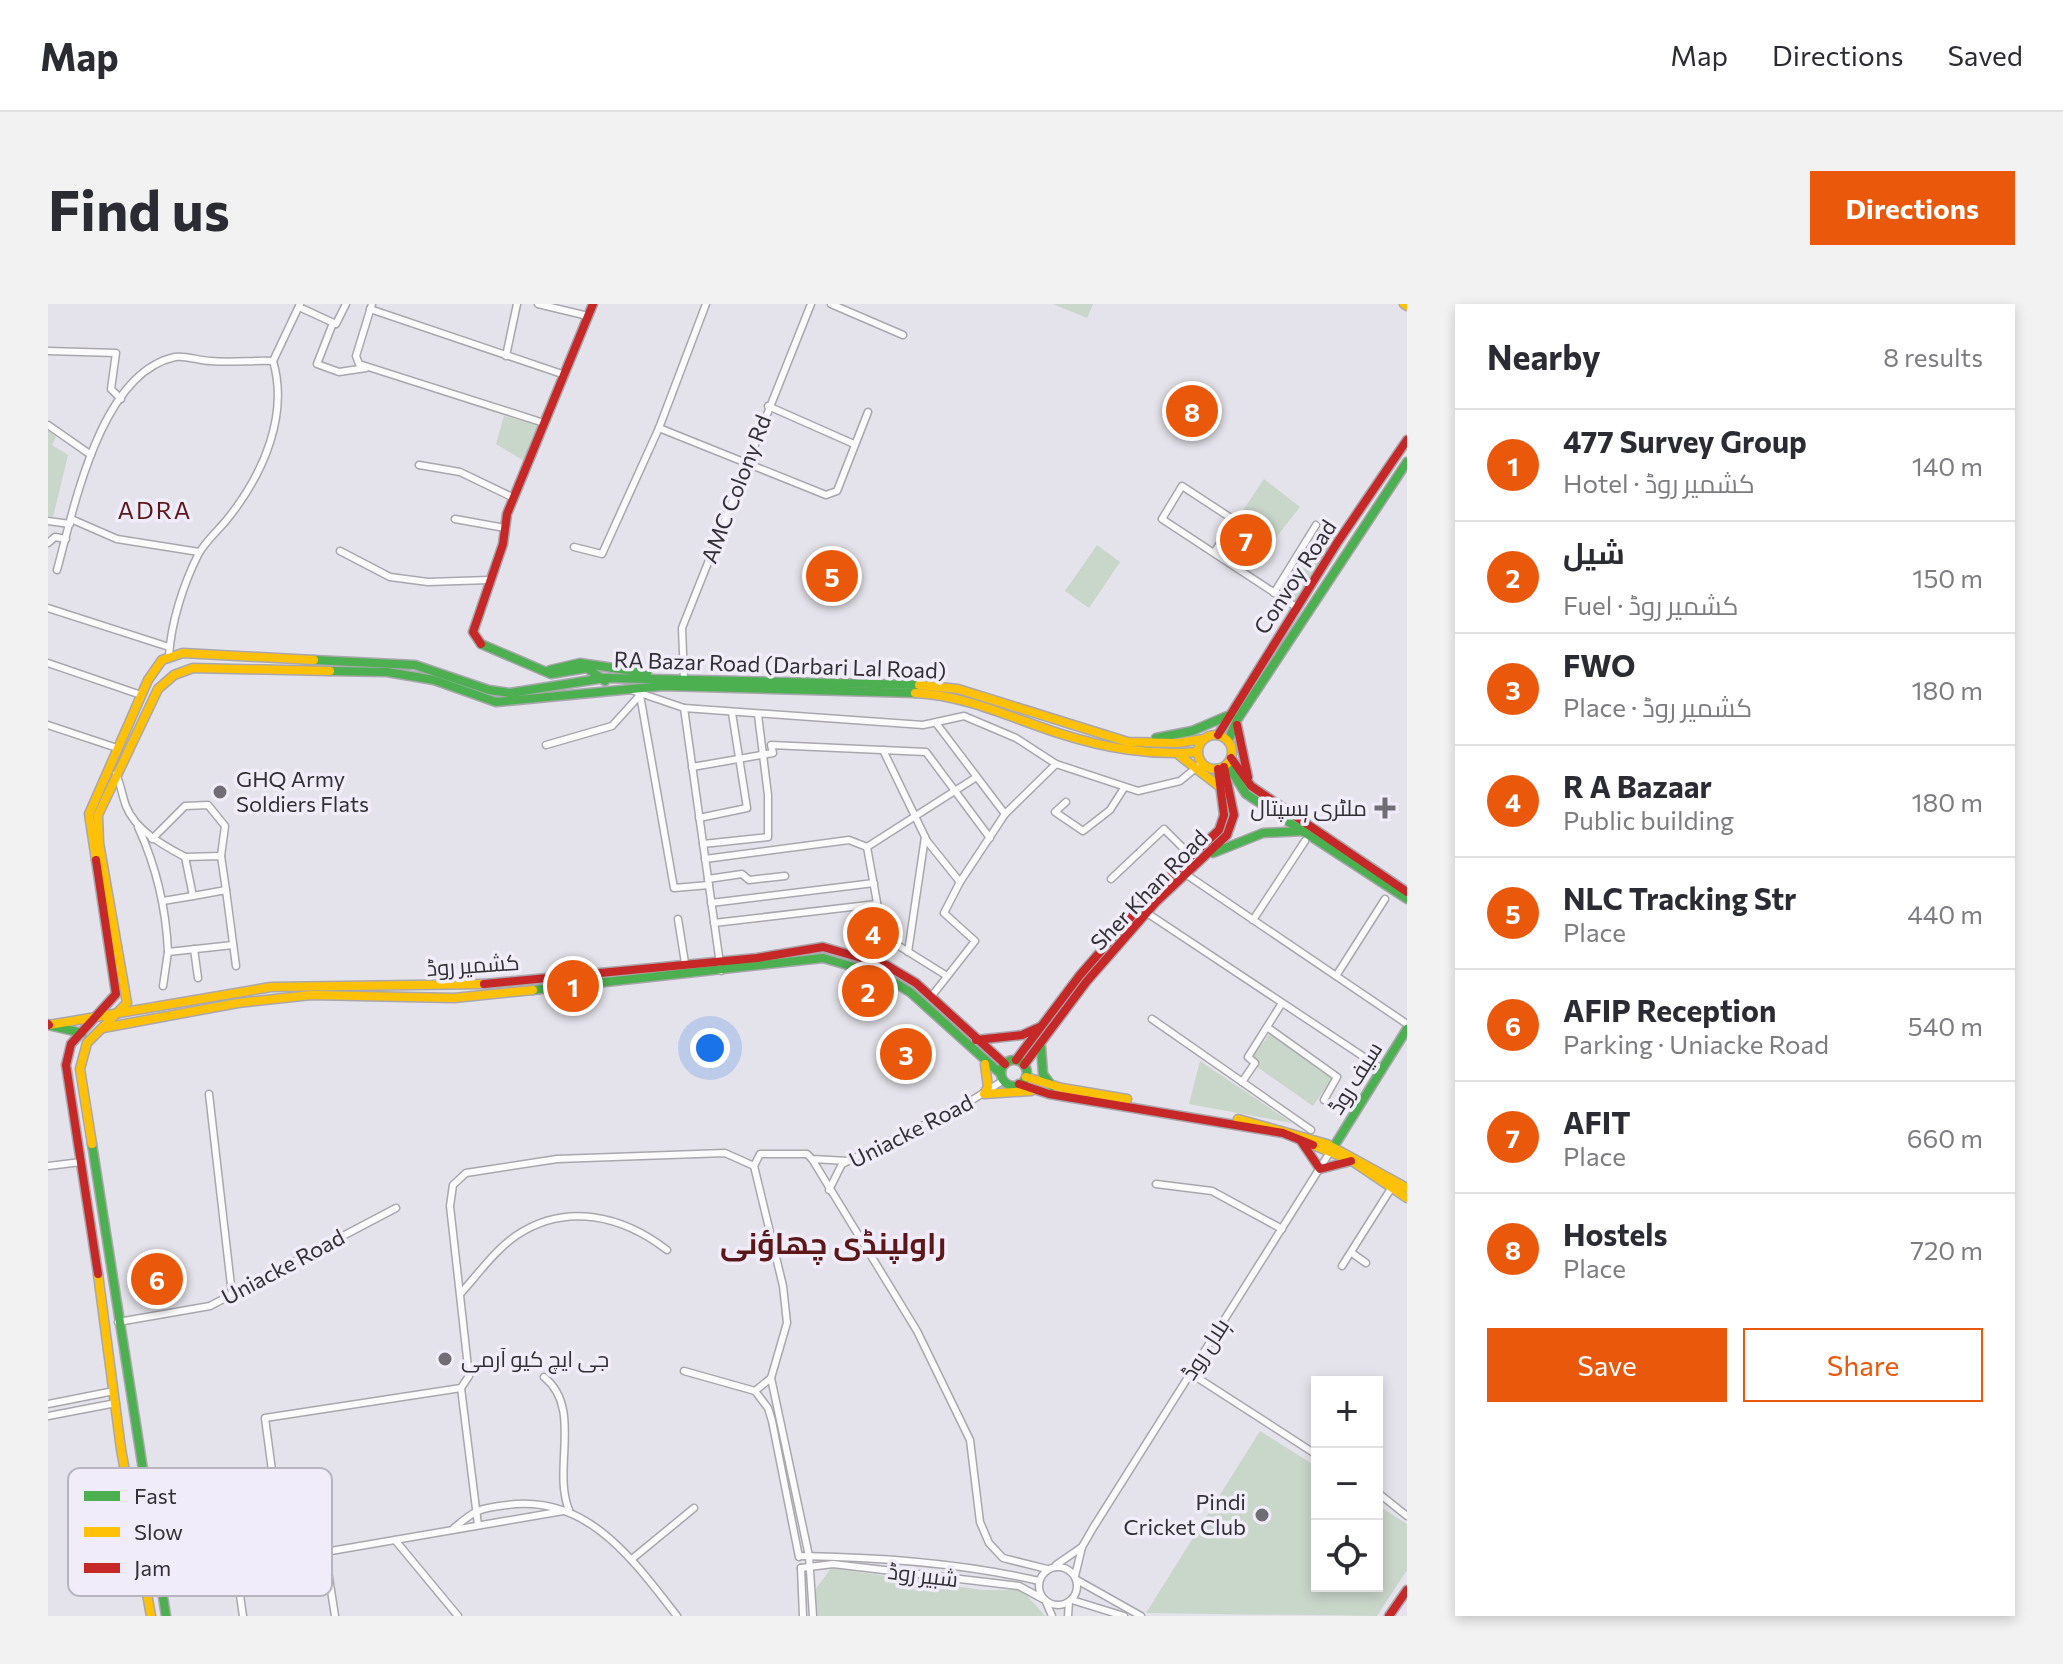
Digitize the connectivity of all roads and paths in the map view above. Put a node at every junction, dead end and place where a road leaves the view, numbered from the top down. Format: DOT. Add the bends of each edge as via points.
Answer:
graph roads {
  1 [pos="346,304"];
  2 [pos="517,304"];
  3 [pos="538,304"];
  4 [pos="593,304"];
  5 [pos="706,304"];
  6 [pos="811,304"];
  7 [pos="831,304"];
  8 [pos="300,305"];
  9 [pos="371,306"];
  10 [pos="556,306"];
  11 [pos="588,316"];
  12 [pos="333,323"];
  13 [pos="903,335"];
  14 [pos="48,351"];
  15 [pos="506,356"];
  16 [pos="273,361"];
  17 [pos="370,368"];
  18 [pos="565,375"];
  19 [pos="121,399"];
  20 [pos="768,406"];
  21 [pos="868,412"];
  22 [pos="544,423"];
  23 [pos="48,425"];
  24 [pos="659,428"];
  25 [pos="1407,440"];
  26 [pos="854,444"];
  27 [pos="91,455"];
  28 [pos="1407,462"];
  29 [pos="746,463"];
  30 [pos="419,465"];
  31 [pos="514,498"];
  32 [pos="455,519"];
  33 [pos="48,521"];
  34 [pos="70,521"];
  35 [pos="1316,525"];
  36 [pos="505,528"];
  37 [pos="66,539"];
  38 [pos="48,543"];
  39 [pos="574,547"];
  40 [pos="340,551"];
  41 [pos="199,552"];
  42 [pos="1214,553"];
  43 [pos="57,570"];
  44 [pos="489,580"];
  45 [pos="1274,593"];
  46 [pos="1296,607"];
  47 [pos="48,608"];
  48 [pos="169,652"];
  49 [pos="48,663"];
  50 [pos="546,672"];
  51 [pos="672,677"];
  52 [pos="604,678"];
  53 [pos="684,679"];
  54 [pos="628,688"];
  55 [pos="609,689"];
  56 [pos="141,695"];
  57 [pos="640,695"];
  58 [pos="684,708"];
  59 [pos="732,713"];
  60 [pos="758,715"];
  61 [pos="1233,717"];
  62 [pos="936,723"];
  63 [pos="48,725"];
  64 [pos="1218,735"];
  65 [pos="1204,739"];
  66 [pos="1140,741"];
  67 [pos="1228,741"];
  68 [pos="546,745"];
  69 [pos="117,748"];
  70 [pos="883,750"];
  71 [pos="1198,752"];
  72 [pos="762,755"];
  73 [pos="1179,756"];
  74 [pos="739,759"];
  75 [pos="1056,764"];
  76 [pos="1225,764"];
  77 [pos="1199,765"];
  78 [pos="692,767"];
  79 [pos="116,774"];
  80 [pos="975,778"];
  81 [pos="1251,786"];
  82 [pos="1220,787"];
  83 [pos="1124,788"];
  84 [pos="955,791"];
  85 [pos="1066,802"];
  86 [pos="1005,814"];
  87 [pos="915,816"];
  88 [pos="699,818"];
  89 [pos="135,820"];
  90 [pos="1304,831"];
  91 [pos="925,836"];
  92 [pos="990,838"];
  93 [pos="152,839"];
  94 [pos="1305,841"];
  95 [pos="703,844"];
  96 [pos="867,847"];
  97 [pos="221,856"];
  98 [pos="1207,856"];
  99 [pos="185,857"];
  100 [pos="1193,858"];
  101 [pos="705,859"];
  102 [pos="1187,875"];
  103 [pos="785,876"];
  104 [pos="1111,879"];
  105 [pos="708,882"];
  106 [pos="960,882"];
  107 [pos="874,883"];
  108 [pos="226,890"];
  109 [pos="1407,892"];
  110 [pos="193,896"];
  111 [pos="1385,899"];
  112 [pos="1407,899"];
  113 [pos="163,901"];
  114 [pos="711,903"];
  115 [pos="877,904"];
  116 [pos="1147,913"];
  117 [pos="678,919"];
  118 [pos="1253,920"];
  119 [pos="714,923"];
  120 [pos="233,945"];
  121 [pos="194,949"];
  122 [pos="168,952"];
  123 [pos="908,952"];
  124 [pos="719,961"];
  125 [pos="688,963"];
  126 [pos="236,966"];
  127 [pos="609,971"];
  128 [pos="721,971"];
  129 [pos="586,973"];
  130 [pos="692,973"];
  131 [pos="947,976"];
  132 [pos="1336,976"];
  133 [pos="198,978"];
  134 [pos="611,982"];
  135 [pos="587,984"];
  136 [pos="344,985"];
  137 [pos="163,986"];
  138 [pos="422,986"];
  139 [pos="271,987"];
  140 [pos="343,996"];
  141 [pos="422,997"];
  142 [pos="931,997"];
  143 [pos="272,999"];
  144 [pos="1282,1003"];
  145 [pos="123,1011"];
  146 [pos="96,1017"];
  147 [pos="1152,1019"];
  148 [pos="48,1025"];
  149 [pos="1043,1025"];
  150 [pos="1267,1027"];
  151 [pos="1407,1027"];
  152 [pos="101,1029"];
  153 [pos="79,1034"];
  154 [pos="1045,1038"];
  155 [pos="975,1040"];
  156 [pos="985,1063"];
  157 [pos="1020,1063"];
  158 [pos="1005,1064"];
  159 [pos="1382,1069"];
  160 [pos="1002,1077"];
  161 [pos="1026,1077"];
  162 [pos="1242,1082"];
  163 [pos="1019,1084"];
  164 [pos="1052,1086"];
  165 [pos="1036,1091"];
  166 [pos="209,1094"];
  167 [pos="984,1094"];
  168 [pos="1324,1100"];
  169 [pos="1345,1128"];
  170 [pos="1311,1130"];
  171 [pos="1298,1138"];
  172 [pos="1332,1148"];
  173 [pos="1351,1157"];
  174 [pos="812,1159"];
  175 [pos="848,1161"];
  176 [pos="81,1162"];
  177 [pos="48,1166"];
  178 [pos="754,1166"];
  179 [pos="1320,1169"];
  180 [pos="1156,1184"];
  181 [pos="1392,1187"];
  182 [pos="1407,1188"];
  183 [pos="829,1190"];
  184 [pos="98,1191"];
  185 [pos="86,1193"];
  186 [pos="1407,1198"];
  187 [pos="396,1208"];
  188 [pos="1282,1229"];
  189 [pos="667,1250"];
  190 [pos="1352,1253"];
  191 [pos="1366,1263"];
  192 [pos="1342,1266"];
  193 [pos="461,1293"];
  194 [pos="232,1294"];
  195 [pos="118,1322"];
  196 [pos="684,1371"];
  197 [pos="1190,1373"];
  198 [pos="544,1377"];
  199 [pos="771,1378"];
  200 [pos="461,1388"];
  201 [pos="114,1391"];
  202 [pos="755,1391"];
  203 [pos="116,1403"];
  204 [pos="48,1404"];
  205 [pos="48,1416"];
  206 [pos="137,1445"];
  207 [pos="121,1449"];
  208 [pos="1311,1451"];
  209 [pos="124,1468"];
  210 [pos="141,1468"];
  211 [pos="272,1468"];
  212 [pos="1383,1497"];
  213 [pos="694,1508"];
  214 [pos="475,1509"];
  215 [pos="569,1510"];
  216 [pos="1407,1516"];
  217 [pos="478,1525"];
  218 [pos="453,1529"];
  219 [pos="395,1540"];
  220 [pos="1082,1547"];
  221 [pos="332,1551"];
  222 [pos="799,1556"];
  223 [pos="809,1556"];
  224 [pos="632,1559"];
  225 [pos="810,1567"];
  226 [pos="801,1568"];
  227 [pos="1050,1568"];
  228 [pos="1076,1578"];
  229 [pos="1039,1581"];
  230 [pos="1407,1590"];
  231 [pos="147,1596"];
  232 [pos="163,1596"];
  233 [pos="240,1596"];
  234 [pos="332,1596"];
  235 [pos="1044,1600"];
  236 [pos="1070,1601"];
  237 [pos="151,1616"];
  238 [pos="166,1616"];
  239 [pos="243,1616"];
  240 [pos="335,1616"];
  241 [pos="458,1616"];
  242 [pos="677,1616"];
  243 [pos="803,1616"];
  244 [pos="813,1616"];
  245 [pos="1052,1616"];
  246 [pos="1068,1616"];
  247 [pos="1124,1616"];
  248 [pos="1141,1616"];
  249 [pos="1389,1616"];
  1 -- 12 [label="street" via="339,322"];
  2 -- 15 [label="street"];
  3 -- 10 [label="street"];
  4 -- 11 [label="main road"];
  5 -- 24 [label="street"];
  6 -- 20 [label="street, AMC Colony Rd"];
  7 -- 13 [label="street"];
  8 -- 12 [label="street"];
  8 -- 16 [label="street"];
  9 -- 15 [label="street"];
  9 -- 17 [label="street" via="356,361"];
  10 -- 11 [label="street"];
  11 -- 18 [label="main road"];
  12 -- 17 [label="street" via="317,364 339,372"];
  14 -- 19 [label="street" via="116,353 111,389"];
  15 -- 18 [label="street"];
  16 -- 19 [label="street" via="178,356 156,364"];
  16 -- 41 [label="street" via="279,381 260,473"];
  17 -- 22 [label="street"];
  18 -- 22 [label="main road"];
  19 -- 27 [label="street" via="102,425"];
  20 -- 26 [label="street"];
  20 -- 29 [label="street, AMC Colony Rd"];
  21 -- 26 [label="street"];
  22 -- 31 [label="main road"];
  23 -- 27 [label="street"];
  24 -- 29 [label="street"];
  24 -- 39 [label="street" via="602,554"];
  25 -- 46 [label="main road, Convoy Road"];
  26 -- 29 [label="street" via="837,491 831,494"];
  27 -- 34 [label="street"];
  28 -- 61 [label="main road, Convoy Road"];
  29 -- 53 [label="street, AMC Colony Rd" via="682,628"];
  30 -- 31 [label="street" via="460,472"];
  31 -- 36 [label="main road"];
  32 -- 36 [label="street"];
  33 -- 34 [label="street"];
  34 -- 37 [label="street"];
  34 -- 41 [label="street" via="117,539"];
  35 -- 45 [label="street"];
  36 -- 44 [label="main road"];
  37 -- 38 [label="street" via="55,537"];
  37 -- 43 [label="street"];
  40 -- 44 [label="street" via="390,577"];
  41 -- 48 [label="street" via="173,622"];
  42 -- 42 [label="street" via="1162,519 1182,486 1234,520"];
  42 -- 45 [label="street"];
  44 -- 50 [label="main road" via="473,632 478,643"];
  45 -- 46 [label="street"];
  46 -- 61 [label="main road, Convoy Road"];
  47 -- 48 [label="street"];
  48 -- 52 [label="main road, RA Bazar Road (Darbari Lal Road)" via="385,661 428,667 510,693"];
  48 -- 56 [label="main road"];
  49 -- 56 [label="street"];
  50 -- 51 [label="main road" via="580,663"];
  50 -- 52 [label="main road" via="587,668"];
  51 -- 52 [label="main road, RA Bazar Road (Darbari Lal Road)"];
  51 -- 53 [label="main road, RA Bazar Road (Darbari Lal Road)"];
  52 -- 55 [label="main road"];
  53 -- 66 [label="main road, RA Bazar Road (Darbari Lal Road)" via="958,689 1128,742"];
  54 -- 55 [label="main road, RA Bazar Road (Darbari Lal Road)"];
  54 -- 57 [label="street"];
  54 -- 73 [label="main road, RA Bazar Road (Darbari Lal Road)" via="956,697 1124,752"];
  55 -- 79 [label="main road, RA Bazar Road (Darbari Lal Road)" via="496,702 434,680 387,672 187,669 158,689"];
  56 -- 69 [label="main road"];
  57 -- 58 [label="street"];
  57 -- 68 [label="street" via="612,726"];
  57 -- 105 [label="street" via="674,888"];
  58 -- 59 [label="street"];
  58 -- 78 [label="street"];
  59 -- 60 [label="street"];
  59 -- 74 [label="street"];
  60 -- 62 [label="street"];
  60 -- 72 [label="street"];
  61 -- 64 [label="main road, Convoy Road"];
  61 -- 66 [label="main road"];
  61 -- 67 [label="main road, Convoy Road"];
  61 -- 81 [label="main road"];
  62 -- 75 [label="street" via="964,716 1016,738"];
  62 -- 80 [label="street"];
  63 -- 69 [label="street"];
  64 -- 65 [label="main road, RA Bazar Road (Darbari Lal Road)"];
  64 -- 67 [label="main road"];
  65 -- 66 [label="main road, RA Bazar Road (Darbari Lal Road)"];
  65 -- 71 [label="main road"];
  67 -- 76 [label="main road"];
  69 -- 146 [label="main road" via="88,820 116,990"];
  70 -- 72 [label="street" via="771,745 773,753"];
  70 -- 84 [label="street" via="926,752"];
  70 -- 87 [label="street"];
  71 -- 73 [label="main road, RA Bazar Road (Darbari Lal Road)"];
  71 -- 77 [label="main road"];
  72 -- 74 [label="street"];
  72 -- 95 [label="street" via="768,837"];
  73 -- 77 [label="main road"];
  74 -- 78 [label="street"];
  74 -- 88 [label="street" via="747,808"];
  75 -- 83 [label="street"];
  75 -- 86 [label="street"];
  76 -- 77 [label="main road"];
  76 -- 81 [label="main road"];
  76 -- 82 [label="main road, Sher Khan Road"];
  76 -- 90 [label="main road" via="1246,794"];
  76 -- 98 [label="main road, Sher Khan Road" via="1234,815 1227,835"];
  77 -- 82 [label="main road"];
  77 -- 83 [label="street" via="1163,788"];
  78 -- 88 [label="street"];
  79 -- 89 [label="street"];
  79 -- 145 [label="main road, RA Bazar Road (Darbari Lal Road)" via="97,822 127,999"];
  80 -- 84 [label="street"];
  80 -- 86 [label="street"];
  81 -- 109 [label="main road"];
  82 -- 100 [label="main road, Sher Khan Road" via="1224,815 1219,830"];
  83 -- 85 [label="street" via="1110,810 1083,831 1055,812"];
  84 -- 87 [label="street"];
  84 -- 92 [label="street"];
  86 -- 92 [label="street"];
  87 -- 91 [label="street"];
  87 -- 96 [label="street"];
  88 -- 95 [label="street"];
  89 -- 93 [label="street"];
  89 -- 113 [label="street"];
  90 -- 98 [label="main road" via="1242,838"];
  90 -- 112 [label="main road"];
  91 -- 106 [label="street"];
  91 -- 123 [label="street"];
  92 -- 106 [label="street"];
  93 -- 97 [label="street" via="185,806 208,805 225,826"];
  93 -- 99 [label="street"];
  94 -- 118 [label="street"];
  95 -- 101 [label="street"];
  96 -- 101 [label="street" via="849,840"];
  96 -- 107 [label="street"];
  97 -- 99 [label="street"];
  97 -- 108 [label="street"];
  98 -- 102 [label="main road, Sher Khan Road"];
  99 -- 110 [label="street"];
  100 -- 104 [label="street" via="1164,829"];
  100 -- 149 [label="main road, Sher Khan Road" via="1150,895"];
  101 -- 105 [label="street"];
  102 -- 116 [label="main road, Sher Khan Road"];
  102 -- 118 [label="street"];
  103 -- 105 [label="street" via="749,880 742,874"];
  105 -- 114 [label="street"];
  106 -- 131 [label="street" via="944,913 975,941"];
  107 -- 114 [label="street"];
  107 -- 115 [label="street"];
  108 -- 110 [label="street"];
  108 -- 120 [label="street"];
  110 -- 113 [label="street"];
  111 -- 132 [label="street"];
  113 -- 122 [label="street"];
  114 -- 119 [label="street"];
  115 -- 119 [label="street"];
  115 -- 123 [label="street" via="883,936"];
  116 -- 144 [label="street"];
  116 -- 154 [label="main road, Sher Khan Road"];
  117 -- 125 [label="street"];
  118 -- 132 [label="street"];
  119 -- 124 [label="street"];
  120 -- 121 [label="street"];
  120 -- 126 [label="street"];
  121 -- 122 [label="street"];
  121 -- 133 [label="street"];
  122 -- 137 [label="street"];
  123 -- 131 [label="street"];
  124 -- 125 [label="main road, کشمیر روڈ"];
  124 -- 128 [label="street"];
  124 -- 142 [label="main road, کشمیر روڈ" via="823,947 886,965"];
  125 -- 127 [label="main road, کشمیر روڈ"];
  125 -- 130 [label="main road"];
  127 -- 129 [label="main road, کشمیر روڈ"];
  127 -- 134 [label="main road"];
  128 -- 130 [label="main road, کشمیر روڈ"];
  128 -- 156 [label="main road, کشمیر روڈ" via="823,958 882,975 910,992"];
  129 -- 135 [label="main road"];
  129 -- 138 [label="main road, کشمیر روڈ"];
  130 -- 134 [label="main road, کشمیر روڈ"];
  131 -- 142 [label="street"];
  132 -- 151 [label="street"];
  134 -- 135 [label="main road, کشمیر روڈ"];
  135 -- 141 [label="main road, کشمیر روڈ"];
  136 -- 138 [label="main road, کشمیر روڈ"];
  136 -- 139 [label="main road, کشمیر روڈ"];
  136 -- 140 [label="main road"];
  138 -- 141 [label="main road"];
  139 -- 143 [label="main road"];
  139 -- 145 [label="main road, کشمیر روڈ"];
  140 -- 141 [label="main road, کشمیر روڈ"];
  140 -- 143 [label="main road, کشمیر روڈ"];
  142 -- 155 [label="main road, کشمیر روڈ"];
  143 -- 152 [label="main road, کشمیر روڈ"];
  144 -- 150 [label="street"];
  144 -- 159 [label="street"];
  145 -- 146 [label="main road, کشمیر روڈ"];
  145 -- 152 [label="main road"];
  146 -- 148 [label="main road, کشمیر روڈ"];
  146 -- 153 [label="main road"];
  147 -- 162 [label="street"];
  148 -- 153 [label="main road, کشمیر روڈ"];
  149 -- 155 [label="main road" via="1022,1035"];
  149 -- 157 [label="main road, Sher Khan Road"];
  150 -- 162 [label="street" via="1248,1057 1255,1063"];
  150 -- 168 [label="street" via="1337,1077"];
  151 -- 159 [label="main road, سیف روڈ"];
  152 -- 153 [label="main road, کشمیر روڈ"];
  152 -- 184 [label="main road" via="82,1050 80,1069"];
  153 -- 176 [label="main road" via="66,1065"];
  154 -- 157 [label="main road, Sher Khan Road"];
  154 -- 164 [label="main road" via="1041,1064"];
  155 -- 158 [label="main road, کشمیر روڈ"];
  156 -- 160 [label="main road, کشمیر روڈ"];
  156 -- 167 [label="main road"];
  157 -- 158 [label="main road"];
  157 -- 161 [label="main road"];
  158 -- 160 [label="main road"];
  159 -- 169 [label="main road, سیف روڈ"];
  160 -- 163 [label="main road"];
  160 -- 167 [label="street, Uniacke Road"];
  161 -- 163 [label="main road"];
  161 -- 164 [label="main road"];
  162 -- 170 [label="street"];
  163 -- 165 [label="main road"];
  164 -- 172 [label="main road" via="1265,1124"];
  165 -- 167 [label="main road"];
  165 -- 171 [label="main road"];
  166 -- 194 [label="street"];
  167 -- 175 [label="street, Uniacke Road"];
  169 -- 172 [label="main road, سیف روڈ"];
  169 -- 173 [label="main road"];
  171 -- 172 [label="main road"];
  171 -- 179 [label="main road"];
  172 -- 173 [label="main road"];
  172 -- 179 [label="street, ہلال روڈ"];
  173 -- 179 [label="main road"];
  173 -- 181 [label="main road"];
  173 -- 182 [label="main road"];
  174 -- 175 [label="street"];
  174 -- 178 [label="street" via="807,1154 760,1154"];
  174 -- 183 [label="street"];
  175 -- 183 [label="street, Uniacke Road"];
  176 -- 177 [label="street"];
  176 -- 185 [label="main road"];
  178 -- 193 [label="street" via="725,1153 557,1159 466,1173 453,1185 450,1206"];
  178 -- 199 [label="street" via="787,1323"];
  179 -- 188 [label="street, ہلال روڈ"];
  180 -- 188 [label="street" via="1212,1191"];
  181 -- 186 [label="main road"];
  181 -- 190 [label="street"];
  183 -- 227 [label="street" via="917,1331 970,1440 980,1522 989,1543 1003,1558"];
  184 -- 185 [label="main road"];
  184 -- 195 [label="main road"];
  185 -- 201 [label="main road"];
  187 -- 194 [label="street, Uniacke Road"];
  188 -- 197 [label="street, ہلال روڈ"];
  189 -- 193 [label="street" via="644,1232 602,1217 545,1220 515,1236"];
  190 -- 191 [label="street"];
  190 -- 192 [label="street"];
  193 -- 200 [label="street" via="469,1376"];
  194 -- 195 [label="street, Uniacke Road" via="210,1306"];
  195 -- 206 [label="main road"];
  196 -- 202 [label="street"];
  197 -- 208 [label="street"];
  197 -- 220 [label="street, ہلال روڈ"];
  198 -- 215 [label="street" via="561,1398 562,1492"];
  199 -- 202 [label="street"];
  199 -- 223 [label="street"];
  200 -- 211 [label="street" via="265,1418"];
  200 -- 214 [label="street"];
  201 -- 203 [label="main road"];
  201 -- 204 [label="street"];
  202 -- 222 [label="street" via="772,1421"];
  203 -- 205 [label="street"];
  203 -- 207 [label="main road"];
  206 -- 207 [label="main road"];
  206 -- 210 [label="main road"];
  207 -- 209 [label="main road"];
  212 -- 216 [label="street"];
  213 -- 224 [label="street"];
  214 -- 215 [label="street" via="521,1503"];
  214 -- 217 [label="street"];
  214 -- 218 [label="street"];
  215 -- 217 [label="street"];
  215 -- 224 [label="street"];
  217 -- 218 [label="street"];
  218 -- 219 [label="street"];
  219 -- 221 [label="street"];
  219 -- 241 [label="street"];
  220 -- 227 [label="street, ہلال روڈ"];
  220 -- 228 [label="street, ہلال روڈ"];
  222 -- 223 [label="street, شبیر روڈ"];
  222 -- 226 [label="street"];
  223 -- 225 [label="street"];
  223 -- 229 [label="street, شبیر روڈ" via="998,1571"];
  224 -- 242 [label="street"];
  225 -- 226 [label="street, شبیر روڈ"];
  225 -- 235 [label="street, شبیر روڈ" via="833,1564 1019,1586"];
  225 -- 244 [label="street"];
  226 -- 243 [label="street"];
  227 -- 228 [label="street" via="1065,1568"];
  227 -- 229 [label="street"];
  228 -- 236 [label="street"];
  228 -- 248 [label="street"];
  229 -- 235 [label="street"];
  230 -- 249 [label="main road"];
  231 -- 237 [label="main road"];
  232 -- 238 [label="main road"];
  233 -- 239 [label="street"];
  234 -- 240 [label="street"];
  235 -- 236 [label="street" via="1053,1605"];
  235 -- 245 [label="street"];
  236 -- 246 [label="street"];
  236 -- 247 [label="street"];
}
